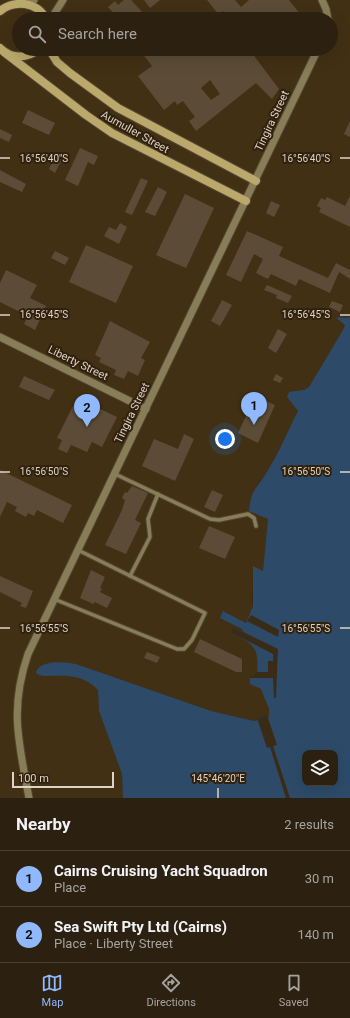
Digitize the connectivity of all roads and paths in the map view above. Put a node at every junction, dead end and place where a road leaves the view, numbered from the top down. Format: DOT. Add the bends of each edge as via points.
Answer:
graph roads {
  1 [pos="34,0"];
  2 [pos="63,0"];
  3 [pos="322,0"];
  4 [pos="24,2"];
  5 [pos="11,3"];
  6 [pos="0,4"];
  7 [pos="0,11"];
  8 [pos="41,12"];
  9 [pos="55,12"];
  10 [pos="327,12"];
  11 [pos="2,50"];
  12 [pos="12,56"];
  13 [pos="12,56"];
  14 [pos="26,56"];
  15 [pos="53,56"];
  16 [pos="315,56"];
  17 [pos="256,181"];
  18 [pos="246,201"];
  19 [pos="0,337"];
  20 [pos="146,409"];
  21 [pos="115,474"];
  22 [pos="158,494"];
  23 [pos="256,526"];
  24 [pos="78,550"];
  25 [pos="130,576"];
  26 [pos="54,599"];
  27 [pos="29,798"];
  1 -- 4 [label="street"];
  2 -- 9 [label="street"];
  3 -- 10 [label="street"];
  4 -- 5 [label="street"];
  4 -- 8 [label="street"];
  5 -- 6 [label="street"];
  5 -- 7 [label="street"];
  11 -- 13 [label="street"];
  11 -- 18 [label="street, Aumuller Street" via="86,116 112,133"];
  12 -- 14 [label="street"];
  15 -- 17 [label="street, Aumuller Street" via="70,74 118,108"];
  16 -- 17 [label="street, Tingira Street"];
  17 -- 18 [label="street, Tingira Street"];
  18 -- 20 [label="street, Tingira Street"];
  19 -- 20 [label="street, Liberty Street"];
  20 -- 21 [label="street, Tingira Street"];
  21 -- 22 [label="lane"];
  21 -- 24 [label="street, Tingira Street"];
  22 -- 23 [label="lane" via="210,519 219,520 248,514 254,518"];
  22 -- 25 [label="lane" via="148,519 150,537"];
  24 -- 25 [label="lane"];
  24 -- 26 [label="street, Tingira Street"];
  25 -- 26 [label="lane" via="205,613 187,648 177,649"];
  26 -- 27 [label="street, Tingira Street" via="28,654 17,700 16,726"];
}
